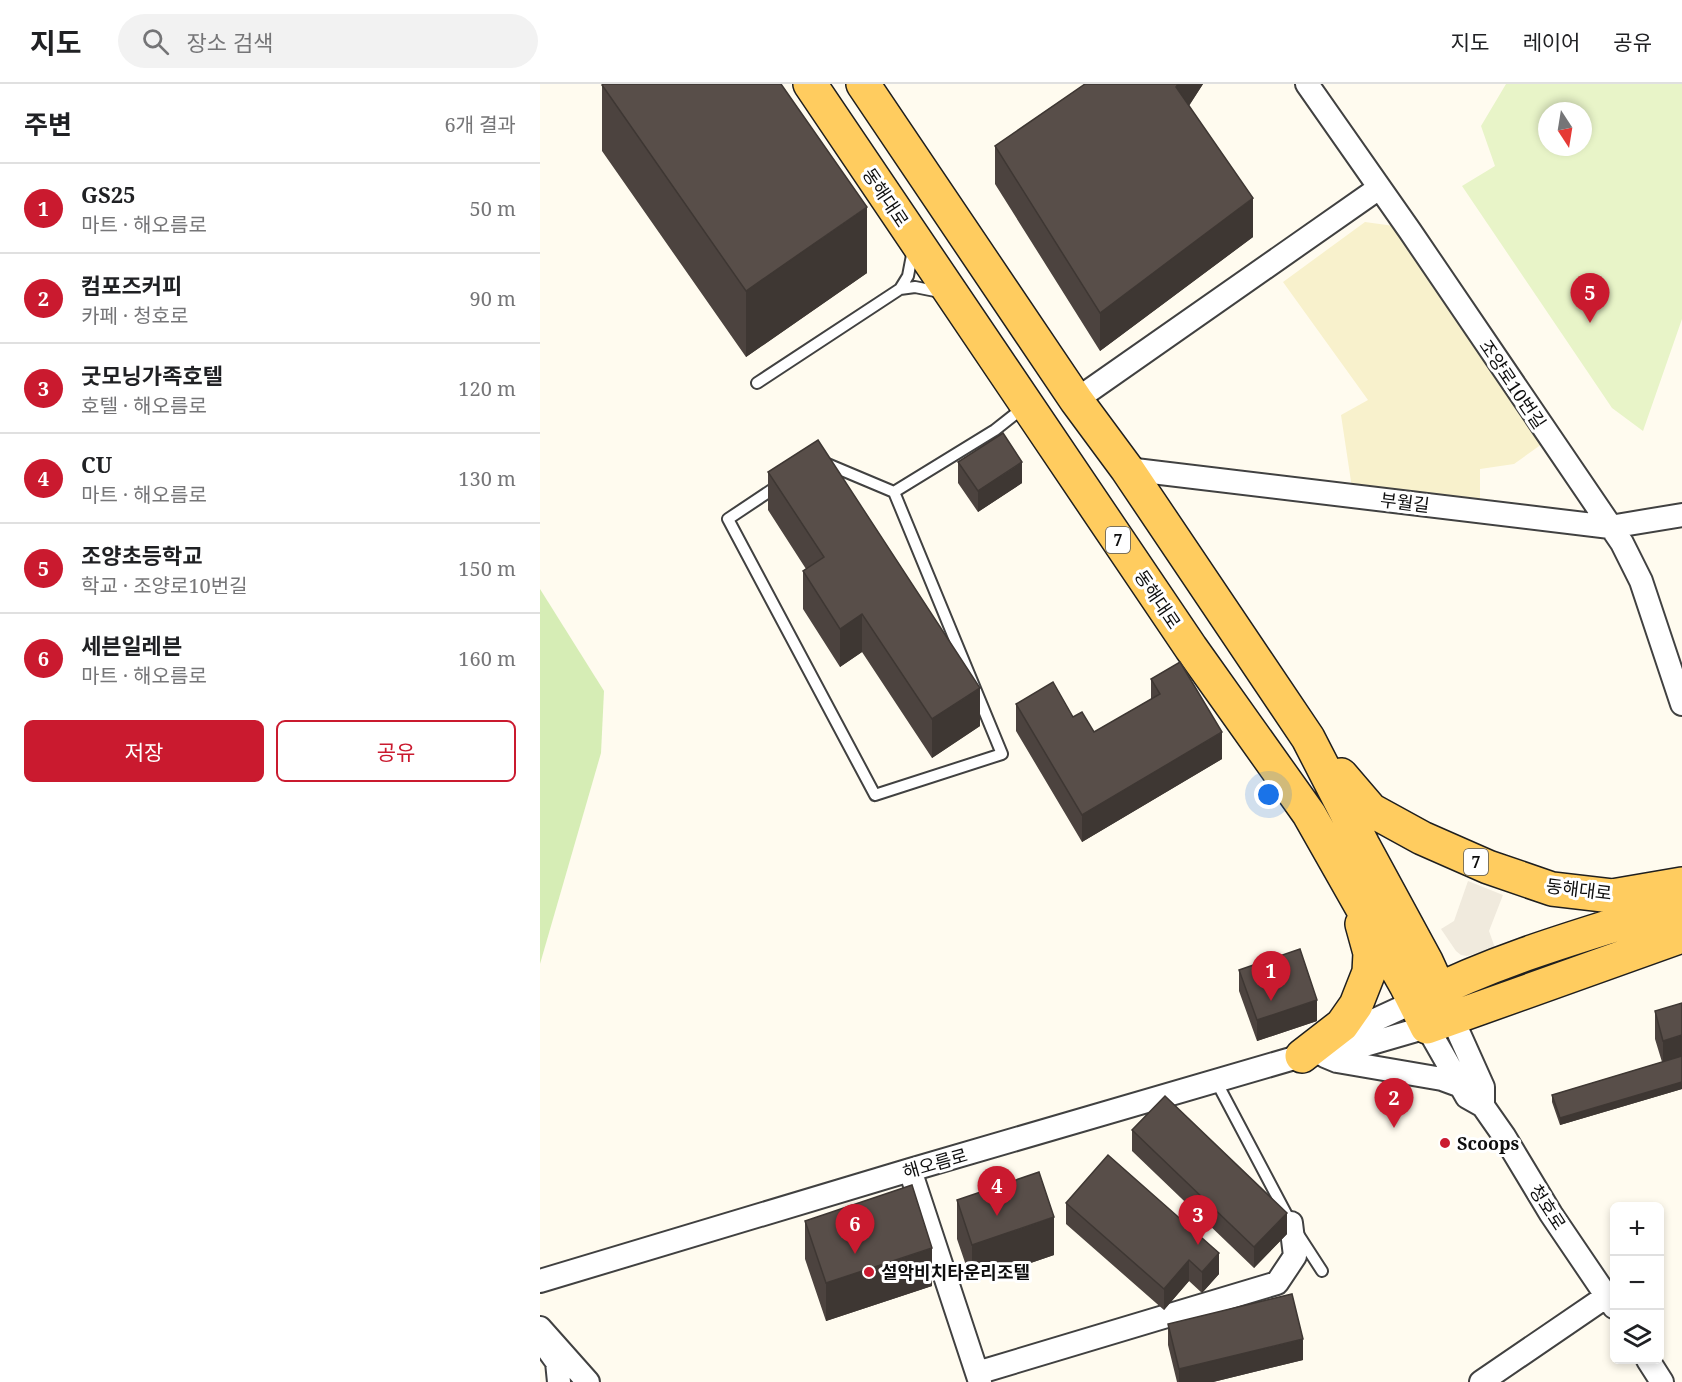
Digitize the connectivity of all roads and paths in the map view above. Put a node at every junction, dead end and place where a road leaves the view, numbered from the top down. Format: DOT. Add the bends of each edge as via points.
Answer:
graph roads {
  1 [pos="810,84"];
  2 [pos="863,84"];
  3 [pos="1307,84"];
  4 [pos="1378,188"];
  5 [pos="912,235"];
  6 [pos="900,289"];
  7 [pos="956,301"];
  8 [pos="757,383"];
  9 [pos="1076,400"];
  10 [pos="1027,405"];
  11 [pos="817,459"];
  12 [pos="1127,469"];
  13 [pos="787,479"];
  14 [pos="894,492"];
  15 [pos="1682,515"];
  16 [pos="1610,527"];
  17 [pos="1682,704"];
  18 [pos="1308,738"];
  19 [pos="1682,884"];
  20 [pos="1353,891"];
  21 [pos="1682,904"];
  22 [pos="1682,936"];
  23 [pos="1433,1009"];
  24 [pos="1316,1052"];
  25 [pos="1216,1081"];
  26 [pos="1461,1086"];
  27 [pos="1483,1107"];
  28 [pos="910,1170"];
  29 [pos="1291,1223"];
  30 [pos="1322,1271"];
  31 [pos="540,1281"];
  32 [pos="1610,1300"];
  33 [pos="1610,1302"];
  34 [pos="540,1328"];
  35 [pos="540,1338"];
  36 [pos="1651,1364"];
  37 [pos="979,1378"];
  38 [pos="559,1382"];
  39 [pos="588,1382"];
  40 [pos="1481,1382"];
  41 [pos="1662,1382"];
  1 -- 5 [label="main road, 동해대로 / 7"];
  2 -- 9 [label="main road, 동해대로 / 7"];
  3 -- 4 [label="street, 조양로10번길"];
  4 -- 9 [label="street"];
  4 -- 16 [label="street, 조양로10번길"];
  5 -- 6 [label="lane" via="912,263"];
  5 -- 7 [label="main road, 동해대로 / 7"];
  6 -- 7 [label="lane" via="931,289"];
  6 -- 8 [label="lane"];
  7 -- 10 [label="main road, 동해대로 / 7"];
  9 -- 12 [label="main road, 동해대로 / 7"];
  10 -- 14 [label="lane" via="995,430"];
  10 -- 20 [label="main road, 동해대로 / 7" via="1309,814"];
  11 -- 14 [label="lane"];
  12 -- 16 [label="street, 부월길"];
  12 -- 18 [label="main road, 동해대로 / 7"];
  13 -- 14 [label="lane" via="728,519 875,795 1002,754"];
  15 -- 16 [label="street, 부월길"];
  16 -- 17 [label="street, 조양로10번길" via="1641,581"];
  18 -- 19 [label="main road, 동해대로 / 7" via="1371,810 1488,867 1552,890 1612,896"];
  18 -- 23 [label="main road, 동해대로 / 7"];
  20 -- 23 [label="main road, 동해대로 / 7"];
  20 -- 24 [label="main road" via="1370,953 1369,972 1356,1005"];
  21 -- 23 [label="main road, 동해대로" via="1521,954"];
  22 -- 23 [label="main road"];
  23 -- 24 [label="street, 해오름로" via="1351,1031"];
  23 -- 26 [label="street, 청호로"];
  23 -- 27 [label="street, 청호로" via="1483,1087"];
  24 -- 25 [label="street, 해오름로"];
  24 -- 26 [label="street" via="1337,1061 1442,1079"];
  25 -- 28 [label="street, 해오름로"];
  25 -- 29 [label="lane"];
  26 -- 27 [label="street, 청호로" via="1467,1097"];
  27 -- 32 [label="street, 청호로"];
  28 -- 31 [label="street, 해오름로"];
  28 -- 37 [label="street"];
  29 -- 30 [label="lane"];
  29 -- 37 [label="street" via="1295,1256 1277,1283"];
  33 -- 40 [label="street"];
  34 -- 39 [label="street"];
  35 -- 38 [label="street" via="557,1362"];
  36 -- 41 [label="street"];
}
